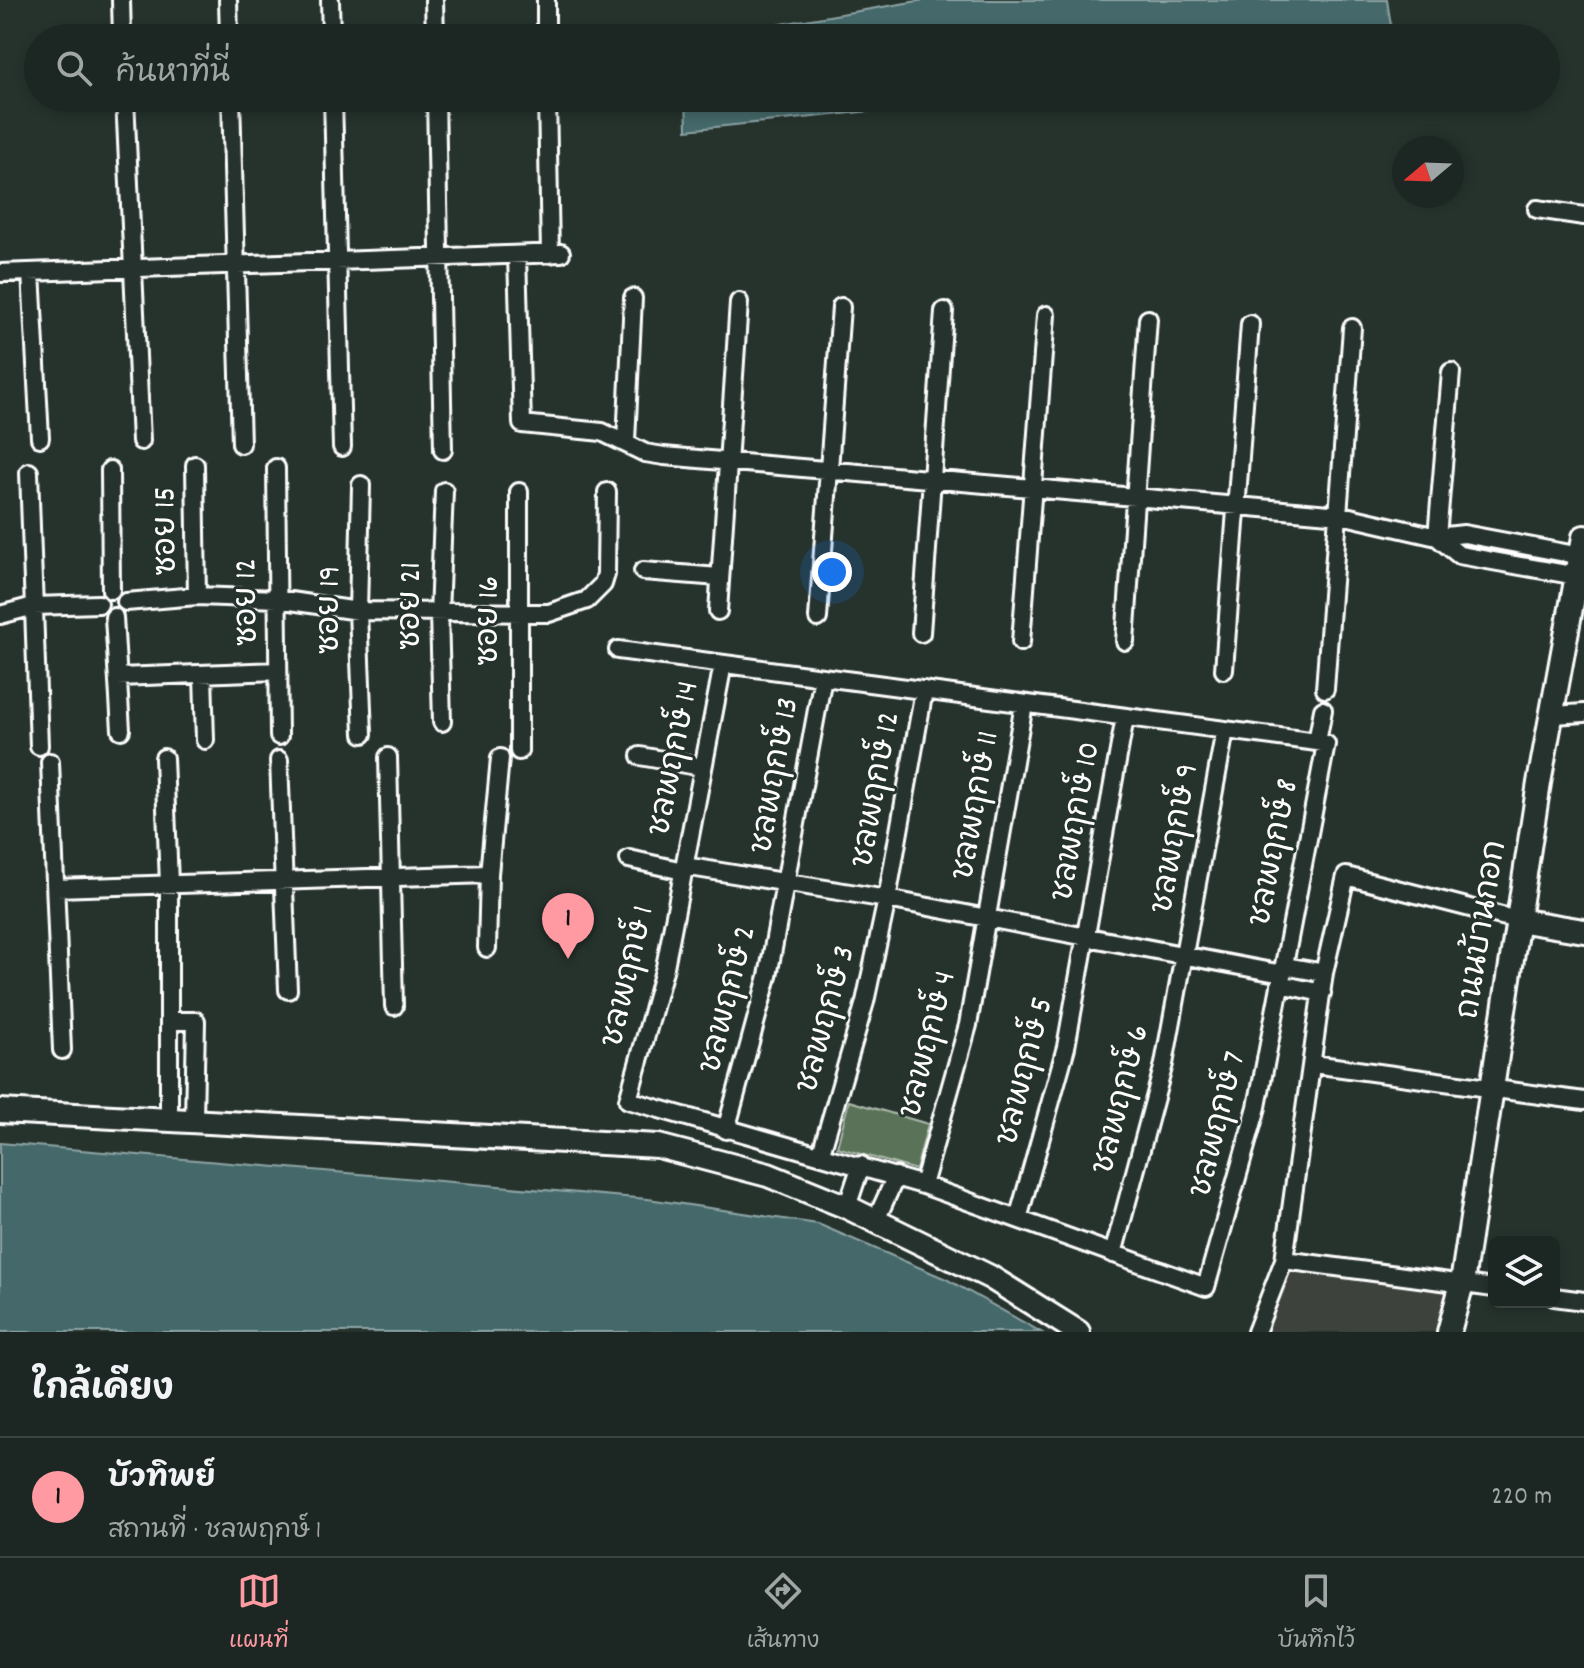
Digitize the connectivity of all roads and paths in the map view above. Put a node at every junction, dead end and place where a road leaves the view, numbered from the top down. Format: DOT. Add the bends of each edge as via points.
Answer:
graph roads {
  1 [pos="121,0"];
  2 [pos="228,0"];
  3 [pos="330,0"];
  4 [pos="434,0"];
  5 [pos="546,0"];
  6 [pos="122,24"];
  7 [pos="229,24"];
  8 [pos="331,24"];
  9 [pos="435,24"];
  10 [pos="546,24"];
  11 [pos="126,112"];
  12 [pos="232,112"];
  13 [pos="334,112"];
  14 [pos="436,112"];
  15 [pos="548,112"];
  16 [pos="1537,209"];
  17 [pos="1584,216"];
  18 [pos="517,255"];
  19 [pos="441,258"];
  20 [pos="339,261"];
  21 [pos="237,265"];
  22 [pos="132,269"];
  23 [pos="31,272"];
  24 [pos="0,273"];
  25 [pos="633,298"];
  26 [pos="739,302"];
  27 [pos="841,307"];
  28 [pos="944,311"];
  29 [pos="1046,315"];
  30 [pos="1148,319"];
  31 [pos="1250,324"];
  32 [pos="1352,328"];
  33 [pos="1451,372"];
  34 [pos="40,438"];
  35 [pos="141,441"];
  36 [pos="626,441"];
  37 [pos="241,444"];
  38 [pos="342,447"];
  39 [pos="443,450"];
  40 [pos="728,463"];
  41 [pos="195,465"];
  42 [pos="276,468"];
  43 [pos="110,470"];
  44 [pos="29,472"];
  45 [pos="830,472"];
  46 [pos="931,480"];
  47 [pos="361,485"];
  48 [pos="1034,489"];
  49 [pos="444,491"];
  50 [pos="519,492"];
  51 [pos="607,492"];
  52 [pos="1135,498"];
  53 [pos="1237,506"];
  54 [pos="1341,515"];
  55 [pos="1437,537"];
  56 [pos="643,571"];
  57 [pos="1580,572"];
  58 [pos="719,577"];
  59 [pos="111,590"];
  60 [pos="197,596"];
  61 [pos="277,599"];
  62 [pos="126,602"];
  63 [pos="99,604"];
  64 [pos="34,606"];
  65 [pos="358,611"];
  66 [pos="718,611"];
  67 [pos="439,614"];
  68 [pos="519,614"];
  69 [pos="0,615"];
  70 [pos="114,617"];
  71 [pos="818,618"];
  72 [pos="921,633"];
  73 [pos="1125,641"];
  74 [pos="1021,642"];
  75 [pos="618,650"];
  76 [pos="723,664"];
  77 [pos="1224,670"];
  78 [pos="278,671"];
  79 [pos="203,675"];
  80 [pos="118,677"];
  81 [pos="823,677"];
  82 [pos="1325,689"];
  83 [pos="924,690"];
  84 [pos="1024,704"];
  85 [pos="1323,710"];
  86 [pos="1584,713"];
  87 [pos="1554,715"];
  88 [pos="1125,717"];
  89 [pos="442,722"];
  90 [pos="121,730"];
  91 [pos="1225,730"];
  92 [pos="363,734"];
  93 [pos="279,736"];
  94 [pos="205,740"];
  95 [pos="1321,743"];
  96 [pos="39,746"];
  97 [pos="519,751"];
  98 [pos="640,756"];
  99 [pos="388,757"];
  100 [pos="164,758"];
  101 [pos="500,758"];
  102 [pos="279,760"];
  103 [pos="50,762"];
  104 [pos="702,767"];
  105 [pos="629,859"];
  106 [pos="683,868"];
  107 [pos="489,874"];
  108 [pos="393,877"];
  109 [pos="283,880"];
  110 [pos="169,884"];
  111 [pos="786,884"];
  112 [pos="56,888"];
  113 [pos="887,899"];
  114 [pos="986,918"];
  115 [pos="1517,920"];
  116 [pos="1584,931"];
  117 [pos="1086,937"];
  118 [pos="487,948"];
  119 [pos="1183,958"];
  120 [pos="1324,973"];
  121 [pos="1282,975"];
  122 [pos="288,990"];
  123 [pos="1322,993"];
  124 [pos="394,1006"];
  125 [pos="170,1021"];
  126 [pos="62,1050"];
  127 [pos="1313,1064"];
  128 [pos="1494,1089"];
  129 [pos="1584,1101"];
  130 [pos="0,1111"];
  131 [pos="169,1118"];
  132 [pos="194,1120"];
  133 [pos="726,1130"];
  134 [pos="821,1153"];
  135 [pos="861,1165"];
  136 [pos="896,1176"];
  137 [pos="923,1185"];
  138 [pos="847,1207"];
  139 [pos="1018,1219"];
  140 [pos="876,1220"];
  141 [pos="1113,1254"];
  142 [pos="1284,1260"];
  143 [pos="1462,1283"];
  144 [pos="1488,1287"];
  145 [pos="1560,1298"];
  146 [pos="1584,1301"];
  147 [pos="1078,1332"];
  148 [pos="1256,1332"];
  149 [pos="1449,1332"];
  1 -- 6 [label="street"];
  2 -- 7 [label="street"];
  3 -- 8 [label="street"];
  4 -- 9 [label="street"];
  5 -- 10 [label="street"];
  11 -- 22 [label="street"];
  12 -- 21 [label="street"];
  13 -- 20 [label="street"];
  14 -- 19 [label="street"];
  15 -- 18 [label="street" via="556,254"];
  16 -- 17 [label="street"];
  18 -- 19 [label="street"];
  18 -- 36 [label="street" via="522,424 602,432"];
  19 -- 20 [label="street"];
  19 -- 39 [label="street"];
  20 -- 21 [label="street"];
  20 -- 38 [label="street"];
  21 -- 22 [label="street"];
  21 -- 37 [label="street"];
  22 -- 23 [label="street"];
  22 -- 35 [label="street"];
  23 -- 24 [label="street"];
  23 -- 34 [label="street"];
  25 -- 36 [label="street"];
  26 -- 40 [label="street"];
  27 -- 45 [label="street"];
  28 -- 46 [label="street"];
  29 -- 48 [label="street"];
  30 -- 52 [label="street"];
  31 -- 53 [label="street"];
  32 -- 54 [label="street"];
  33 -- 55 [label="street"];
  36 -- 40 [label="street" via="650,454"];
  40 -- 45 [label="street"];
  40 -- 58 [label="street"];
  41 -- 60 [label="street, ซอย 15"];
  42 -- 61 [label="street, ซอย 12"];
  43 -- 59 [label="street"];
  44 -- 64 [label="street"];
  45 -- 46 [label="street"];
  45 -- 71 [label="street"];
  46 -- 48 [label="street"];
  46 -- 72 [label="street"];
  47 -- 65 [label="street, ซอย 19"];
  48 -- 52 [label="street"];
  48 -- 74 [label="street"];
  49 -- 67 [label="street, ซอย 21"];
  50 -- 68 [label="street, ซอย 16"];
  51 -- 68 [label="street" via="603,584 578,606"];
  52 -- 53 [label="street"];
  52 -- 73 [label="street"];
  53 -- 54 [label="street"];
  53 -- 77 [label="street"];
  54 -- 55 [label="street"];
  54 -- 82 [label="street"];
  55 -- 57 [label="street" via="1464,534"];
  56 -- 58 [label="street"];
  57 -- 87 [label="street, ถนนบ้านกอก"];
  58 -- 66 [label="street"];
  59 -- 62 [label="street" via="122,593"];
  59 -- 63 [label="street" via="102,594"];
  60 -- 61 [label="street"];
  60 -- 62 [label="street"];
  61 -- 65 [label="street"];
  61 -- 78 [label="street, ซอย 12"];
  62 -- 70 [label="street"];
  63 -- 64 [label="street"];
  63 -- 70 [label="street" via="104,614"];
  64 -- 69 [label="street"];
  64 -- 96 [label="street"];
  65 -- 67 [label="street"];
  65 -- 92 [label="street, ซอย 19"];
  67 -- 68 [label="street"];
  67 -- 89 [label="street, ซอย 21"];
  68 -- 97 [label="street, ซอย 16"];
  70 -- 80 [label="street"];
  75 -- 76 [label="street"];
  76 -- 81 [label="street"];
  76 -- 104 [label="street, ชลพฤกษ์ 14"];
  78 -- 79 [label="street"];
  78 -- 93 [label="street, ซอย 12"];
  79 -- 80 [label="street"];
  79 -- 94 [label="street"];
  80 -- 90 [label="street"];
  81 -- 83 [label="street"];
  81 -- 111 [label="street, ชลพฤกษ์ 13"];
  83 -- 84 [label="street"];
  83 -- 113 [label="street, ชลพฤกษ์ 12"];
  84 -- 88 [label="street"];
  84 -- 114 [label="street, ชลพฤกษ์ 11"];
  85 -- 95 [label="street, ชลพฤกษ์ 8"];
  86 -- 87 [label="street"];
  87 -- 115 [label="street, ถนนบ้านกอก"];
  88 -- 91 [label="street"];
  88 -- 117 [label="street, ชลพฤกษ์ 10"];
  91 -- 95 [label="street"];
  91 -- 119 [label="street, ชลพฤกษ์ 9"];
  95 -- 121 [label="street, ชลพฤกษ์ 8"];
  98 -- 104 [label="street"];
  99 -- 108 [label="street"];
  100 -- 110 [label="street"];
  101 -- 107 [label="street"];
  102 -- 109 [label="street"];
  103 -- 112 [label="street"];
  104 -- 106 [label="street, ชลพฤกษ์ 14"];
  105 -- 106 [label="street"];
  106 -- 111 [label="street"];
  106 -- 133 [label="street, ชลพฤกษ์ 1" via="665,967 628,1100"];
  107 -- 108 [label="street"];
  107 -- 118 [label="street"];
  108 -- 109 [label="street"];
  108 -- 124 [label="street"];
  109 -- 110 [label="street"];
  109 -- 122 [label="street"];
  110 -- 112 [label="street"];
  110 -- 125 [label="street"];
  111 -- 113 [label="street"];
  111 -- 133 [label="street, ชลพฤกษ์ 2" via="768,976"];
  112 -- 126 [label="street"];
  113 -- 114 [label="street"];
  113 -- 134 [label="street, ชลพฤกษ์ 3" via="865,1002"];
  114 -- 117 [label="street"];
  114 -- 137 [label="street, ชลพฤกษ์ 4" via="968,1025"];
  115 -- 116 [label="street"];
  115 -- 120 [label="street" via="1346,876"];
  115 -- 128 [label="street, ถนนบ้านกอก"];
  117 -- 119 [label="street"];
  117 -- 139 [label="street, ชลพฤกษ์ 5" via="1066,1047"];
  119 -- 121 [label="street"];
  119 -- 141 [label="street, ชลพฤกษ์ 6" via="1164,1064"];
  120 -- 121 [label="street"];
  120 -- 123 [label="street"];
  121 -- 123 [label="street"];
  121 -- 141 [label="street, ชลพฤกษ์ 7" via="1257,1107 1206,1287"];
  123 -- 127 [label="street"];
  125 -- 131 [label="street"];
  125 -- 132 [label="street" via="196,1021"];
  127 -- 128 [label="street"];
  127 -- 142 [label="street"];
  128 -- 129 [label="street"];
  128 -- 143 [label="street, ถนนบ้านกอก"];
  130 -- 131 [label="street"];
  131 -- 132 [label="street"];
  132 -- 138 [label="street" via="658,1146 755,1171"];
  133 -- 134 [label="street"];
  134 -- 135 [label="street"];
  135 -- 136 [label="street"];
  135 -- 138 [label="street"];
  136 -- 137 [label="street"];
  136 -- 140 [label="street"];
  137 -- 139 [label="street"];
  138 -- 140 [label="street"];
  139 -- 141 [label="street"];
  140 -- 147 [label="street" via="990,1277"];
  142 -- 143 [label="street"];
  142 -- 148 [label="street"];
  143 -- 144 [label="street"];
  143 -- 149 [label="street, ถนนบ้านกอก"];
  145 -- 146 [label="street"];
}
